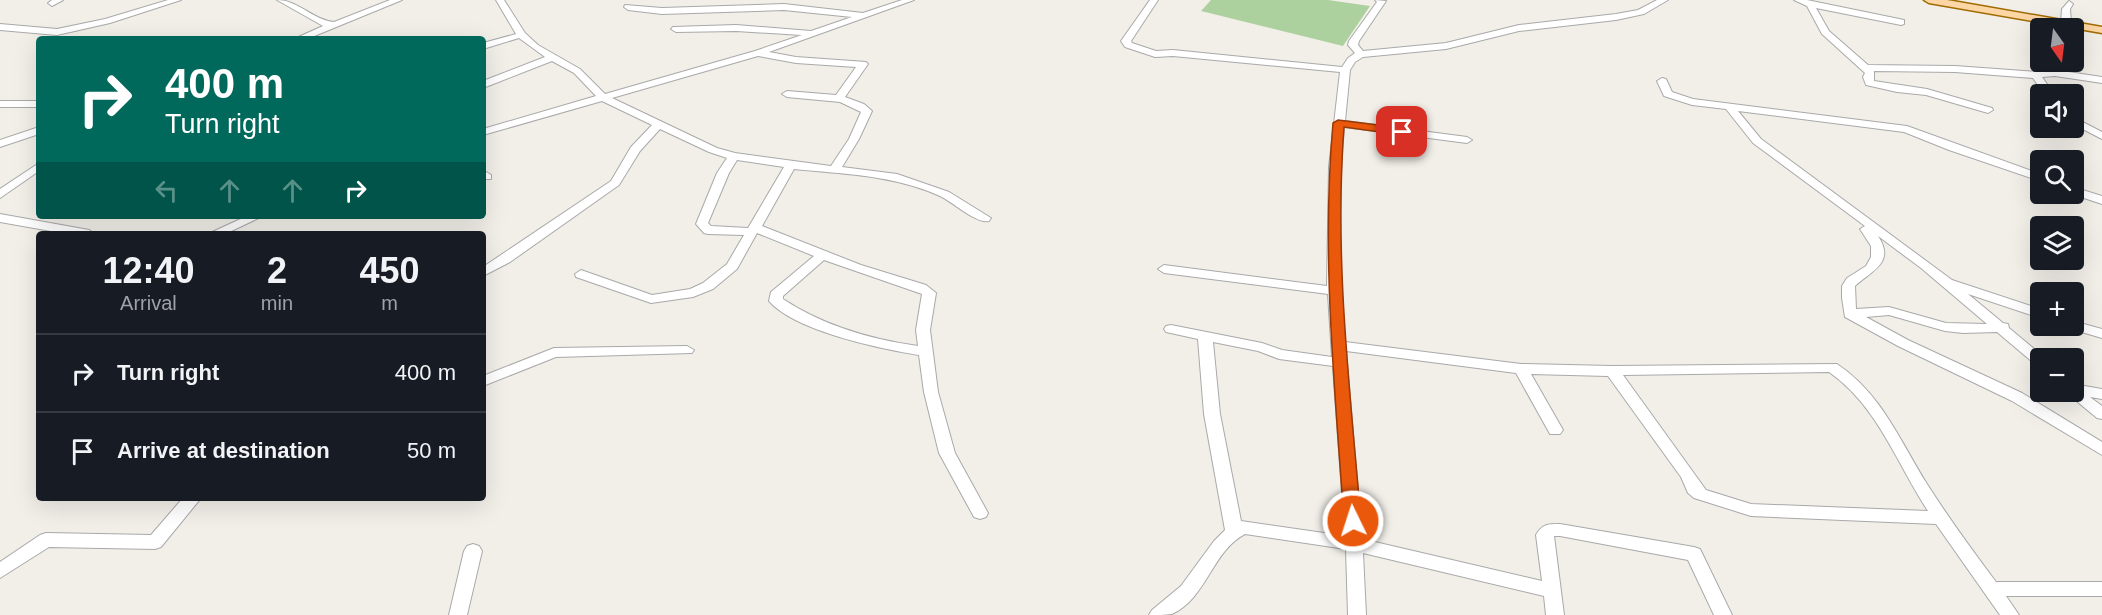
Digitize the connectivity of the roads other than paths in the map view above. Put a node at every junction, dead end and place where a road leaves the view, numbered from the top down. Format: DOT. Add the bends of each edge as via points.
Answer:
graph roads {
  1 [pos="177,0"];
  2 [pos="280,0"];
  3 [pos="398,0"];
  4 [pos="910,0"];
  5 [pos="1154,0"];
  6 [pos="1381,0"];
  7 [pos="1664,0"];
  8 [pos="1798,0"];
  9 [pos="1929,0"];
  10 [pos="1947,0"];
  11 [pos="503,1"];
  12 [pos="1810,4"];
  13 [pos="2069,4"];
  14 [pos="628,7"];
  15 [pos="866,16"];
  16 [pos="2044,18"];
  17 [pos="2066,18"];
  18 [pos="1901,22"];
  19 [pos="336,25"];
  20 [pos="2084,26"];
  21 [pos="0,27"];
  22 [pos="676,29"];
  23 [pos="2102,29"];
  24 [pos="521,35"];
  25 [pos="813,35"];
  26 [pos="307,36"];
  27 [pos="486,45"];
  28 [pos="758,53"];
  29 [pos="1361,54"];
  30 [pos="553,57"];
  31 [pos="1866,68"];
  32 [pos="1345,70"];
  33 [pos="2036,75"];
  34 [pos="2102,80"];
  35 [pos="1662,81"];
  36 [pos="486,84"];
  37 [pos="2042,84"];
  38 [pos="787,94"];
  39 [pos="602,97"];
  40 [pos="838,99"];
  41 [pos="0,104"];
  42 [pos="36,104"];
  43 [pos="1730,107"];
  44 [pos="1988,110"];
  45 [pos="1338,123"];
  46 [pos="658,124"];
  47 [pos="2084,126"];
  48 [pos="36,131"];
  49 [pos="486,131"];
  50 [pos="2102,136"];
  51 [pos="1467,140"];
  52 [pos="0,144"];
  53 [pos="734,156"];
  54 [pos="791,165"];
  55 [pos="36,168"];
  56 [pos="835,169"];
  57 [pos="2030,174"];
  58 [pos="0,194"];
  59 [pos="2084,194"];
  60 [pos="1830,195"];
  61 [pos="2102,200"];
  62 [pos="0,218"];
  63 [pos="985,218"];
  64 [pos="251,219"];
  65 [pos="754,230"];
  66 [pos="72,231"];
  67 [pos="221,231"];
  68 [pos="821,256"];
  69 [pos="1164,269"];
  70 [pos="486,270"];
  71 [pos="581,274"];
  72 [pos="1943,280"];
  73 [pos="1335,291"];
  74 [pos="2030,310"];
  75 [pos="1850,314"];
  76 [pos="2002,327"];
  77 [pos="2084,328"];
  78 [pos="1171,329"];
  79 [pos="1205,334"];
  80 [pos="2102,334"];
  81 [pos="1339,346"];
  82 [pos="687,350"];
  83 [pos="926,352"];
  84 [pos="2030,352"];
  85 [pos="1341,363"];
  86 [pos="1521,369"];
  87 [pos="1612,371"];
  88 [pos="486,380"];
  89 [pos="2084,392"];
  90 [pos="2102,394"];
  91 [pos="2084,399"];
  92 [pos="2102,414"];
  93 [pos="1555,430"];
  94 [pos="2102,449"];
  95 [pos="190,501"];
  96 [pos="980,513"];
  97 [pos="1941,518"];
  98 [pos="1234,531"];
  99 [pos="1354,544"];
  100 [pos="473,551"];
  101 [pos="0,571"];
  102 [pos="1991,589"];
  103 [pos="2102,589"];
  104 [pos="1550,590"];
  105 [pos="458,615"];
  106 [pos="1158,615"];
  107 [pos="1357,615"];
  108 [pos="1555,615"];
  109 [pos="1724,615"];
  110 [pos="2010,615"];
  1 -- 21 [label="street" via="57,32"];
  2 -- 19 [label="street" via="324,24"];
  3 -- 19 [label="street"];
  4 -- 15 [label="street"];
  5 -- 32 [label="street" via="1126,41 1128,45 1155,54"];
  6 -- 29 [label="street" via="1354,41"];
  7 -- 29 [label="street" via="1641,12 1616,17 1519,28 1446,46"];
  8 -- 12 [label="street"];
  9 -- 23 [label="main road"];
  10 -- 16 [label="main road"];
  11 -- 24 [label="street"];
  12 -- 18 [label="street"];
  12 -- 31 [label="street" via="1825,32"];
  13 -- 17 [label="street"];
  14 -- 15 [label="street" via="674,11 783,7"];
  15 -- 25 [label="street"];
  19 -- 26 [label="street"];
  20 -- 23 [label="main road"];
  22 -- 25 [label="street" via="736,28"];
  24 -- 27 [label="street"];
  24 -- 30 [label="street"];
  25 -- 28 [label="street"];
  28 -- 39 [label="street"];
  28 -- 40 [label="street" via="796,60 863,64"];
  29 -- 32 [label="street"];
  30 -- 36 [label="street"];
  30 -- 39 [label="street" via="578,71"];
  31 -- 33 [label="street"];
  31 -- 44 [label="street" via="1870,83 1927,92"];
  32 -- 45 [label="street"];
  33 -- 34 [label="street" via="2055,73"];
  33 -- 37 [label="street"];
  35 -- 43 [label="street" via="1668,94 1677,98"];
  38 -- 40 [label="street"];
  39 -- 46 [label="street"];
  39 -- 49 [label="street"];
  40 -- 56 [label="street" via="863,106 867,111"];
  41 -- 42 [label="street"];
  43 -- 57 [label="street" via="1900,127"];
  43 -- 60 [label="street" via="1756,141"];
  45 -- 51 [label="street"];
  45 -- 73 [label="street"];
  46 -- 53 [label="street"];
  46 -- 70 [label="street" via="635,149 615,183"];
  47 -- 50 [label="street"];
  48 -- 52 [label="street"];
  53 -- 54 [label="street"];
  53 -- 65 [label="street" via="702,224 708,230"];
  54 -- 56 [label="street"];
  54 -- 65 [label="street"];
  55 -- 58 [label="street"];
  56 -- 63 [label="street" via="893,176 945,194"];
  59 -- 61 [label="street"];
  60 -- 72 [label="street"];
  60 -- 75 [label="street" via="1878,242 1875,262 1865,274 1852,280 1848,289"];
  62 -- 66 [label="street"];
  64 -- 67 [label="street"];
  65 -- 68 [label="street"];
  65 -- 71 [label="street" via="732,266 693,293 651,299"];
  68 -- 83 [label="street" via="925,289"];
  68 -- 83 [label="street" via="776,296 776,301 792,313 851,336"];
  69 -- 73 [label="street"];
  72 -- 74 [label="street"];
  72 -- 76 [label="street"];
  73 -- 81 [label="street"];
  75 -- 76 [label="street" via="1889,311 1963,329"];
  75 -- 94 [label="street" via="2018,397"];
  76 -- 84 [label="street"];
  77 -- 80 [label="street"];
  78 -- 79 [label="street"];
  79 -- 85 [label="street" via="1279,354"];
  79 -- 98 [label="street" via="1212,414"];
  81 -- 85 [label="street"];
  81 -- 86 [label="street"];
  82 -- 88 [label="street" via="554,353"];
  83 -- 96 [label="street" via="931,392 947,453"];
  85 -- 99 [label="street"];
  86 -- 87 [label="street"];
  86 -- 93 [label="street"];
  87 -- 97 [label="street" via="1688,475 1694,489 1706,497 1751,510"];
  87 -- 97 [label="street" via="1832,367 1864,393"];
  89 -- 90 [label="street"];
  91 -- 92 [label="street"];
  95 -- 101 [label="street" via="155,542 46,540"];
  97 -- 102 [label="street"];
  98 -- 99 [label="street" via="1243,527"];
  98 -- 106 [label="street" via="1190,589"];
  99 -- 104 [label="street"];
  99 -- 107 [label="street"];
  100 -- 105 [label="street"];
  102 -- 103 [label="street"];
  102 -- 110 [label="street"];
  104 -- 108 [label="street"];
  104 -- 109 [label="street" via="1545,535 1549,530 1560,530 1694,554"];
}
